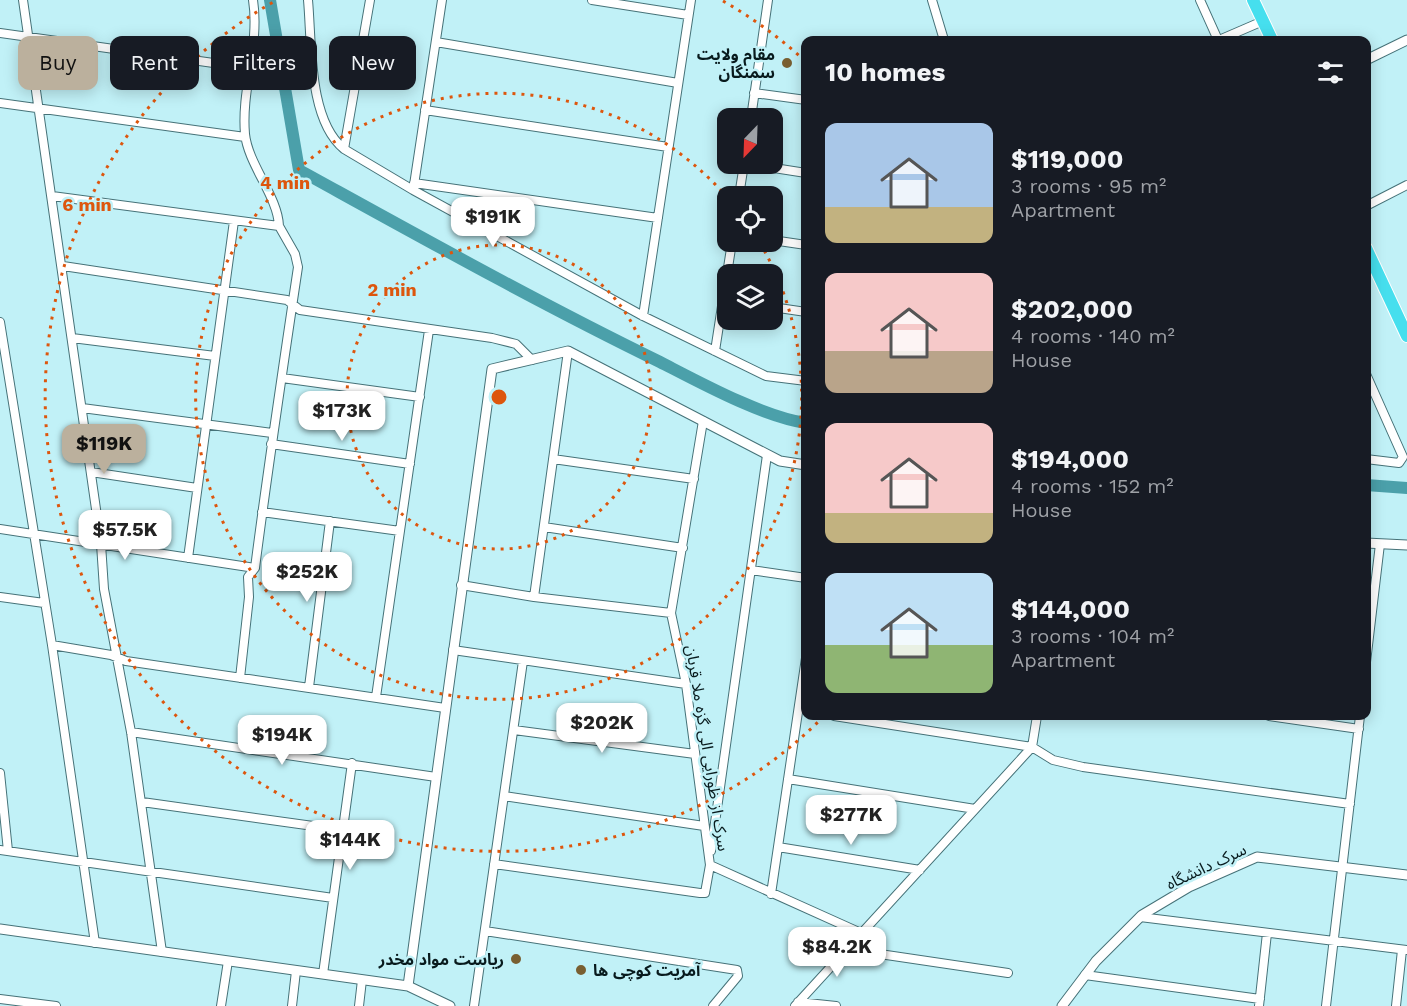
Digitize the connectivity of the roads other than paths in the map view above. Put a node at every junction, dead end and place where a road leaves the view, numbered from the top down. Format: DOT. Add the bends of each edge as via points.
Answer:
graph roads {
  1 [pos="23,0"];
  2 [pos="253,0"];
  3 [pos="308,0"];
  4 [pos="370,0"];
  5 [pos="442,0"];
  6 [pos="592,0"];
  7 [pos="691,0"];
  8 [pos="768,0"];
  9 [pos="932,0"];
  10 [pos="1200,0"];
  11 [pos="1253,0"];
  12 [pos="688,15"];
  13 [pos="1263,21"];
  14 [pos="0,33"];
  15 [pos="20,36"];
  16 [pos="27,36"];
  17 [pos="253,36"];
  18 [pos="943,36"];
  19 [pos="1217,36"];
  20 [pos="1228,36"];
  21 [pos="1270,36"];
  22 [pos="1407,40"];
  23 [pos="436,42"];
  24 [pos="98,47"];
  25 [pos="1371,58"];
  26 [pos="211,63"];
  27 [pos="678,83"];
  28 [pos="35,90"];
  29 [pos="248,90"];
  30 [pos="754,93"];
  31 [pos="801,99"];
  32 [pos="0,104"];
  33 [pos="752,108"];
  34 [pos="425,110"];
  35 [pos="38,111"];
  36 [pos="245,137"];
  37 [pos="669,147"];
  38 [pos="344,149"];
  39 [pos="783,170"];
  40 [pos="801,172"];
  41 [pos="1407,185"];
  42 [pos="413,186"];
  43 [pos="52,196"];
  44 [pos="1371,203"];
  45 [pos="658,218"];
  46 [pos="234,222"];
  47 [pos="279,226"];
  48 [pos="783,242"];
  49 [pos="801,244"];
  50 [pos="1371,259"];
  51 [pos="63,267"];
  52 [pos="226,290"];
  53 [pos="292,305"];
  54 [pos="783,309"];
  55 [pos="801,311"];
  56 [pos="643,316"];
  57 [pos="0,322"];
  58 [pos="429,330"];
  59 [pos="719,330"];
  60 [pos="1407,336"];
  61 [pos="72,338"];
  62 [pos="568,351"];
  63 [pos="715,351"];
  64 [pos="215,356"];
  65 [pos="532,360"];
  66 [pos="282,378"];
  67 [pos="801,380"];
  68 [pos="1371,385"];
  69 [pos="420,397"];
  70 [pos="82,408"];
  71 [pos="703,421"];
  72 [pos="206,424"];
  73 [pos="272,433"];
  74 [pos="271,444"];
  75 [pos="767,454"];
  76 [pos="553,459"];
  77 [pos="1371,460"];
  78 [pos="410,464"];
  79 [pos="801,464"];
  80 [pos="91,472"];
  81 [pos="694,479"];
  82 [pos="197,488"];
  83 [pos="262,512"];
  84 [pos="330,521"];
  85 [pos="544,527"];
  86 [pos="0,529"];
  87 [pos="400,531"];
  88 [pos="35,534"];
  89 [pos="1371,543"];
  90 [pos="101,544"];
  91 [pos="1380,544"];
  92 [pos="1407,545"];
  93 [pos="683,549"];
  94 [pos="188,558"];
  95 [pos="255,567"];
  96 [pos="751,570"];
  97 [pos="801,577"];
  98 [pos="461,585"];
  99 [pos="0,597"];
  100 [pos="534,597"];
  101 [pos="44,603"];
  102 [pos="671,614"];
  103 [pos="1371,620"];
  104 [pos="52,645"];
  105 [pos="453,650"];
  106 [pos="119,658"];
  107 [pos="523,661"];
  108 [pos="240,678"];
  109 [pos="686,684"];
  110 [pos="309,687"];
  111 [pos="375,697"];
  112 [pos="445,708"];
  113 [pos="801,715"];
  114 [pos="860,720"];
  115 [pos="1036,720"];
  116 [pos="1297,720"];
  117 [pos="1360,720"];
  118 [pos="1359,729"];
  119 [pos="514,730"];
  120 [pos="131,732"];
  121 [pos="1032,747"];
  122 [pos="695,754"];
  123 [pos="352,764"];
  124 [pos="0,773"];
  125 [pos="436,777"];
  126 [pos="788,779"];
  127 [pos="504,796"];
  128 [pos="142,802"];
  129 [pos="1350,804"];
  130 [pos="975,809"];
  131 [pos="704,826"];
  132 [pos="342,830"];
  133 [pos="778,847"];
  134 [pos="4,851"];
  135 [pos="83,862"];
  136 [pos="710,862"];
  137 [pos="495,864"];
  138 [pos="1342,866"];
  139 [pos="920,870"];
  140 [pos="152,873"];
  141 [pos="1407,875"];
  142 [pos="771,894"];
  143 [pos="333,898"];
  144 [pos="1140,917"];
  145 [pos="0,929"];
  146 [pos="485,931"];
  147 [pos="861,933"];
  148 [pos="1267,933"];
  149 [pos="1334,941"];
  150 [pos="95,943"];
  151 [pos="846,949"];
  152 [pos="1405,950"];
  153 [pos="162,952"];
  154 [pos="228,961"];
  155 [pos="296,971"];
  156 [pos="1008,973"];
  157 [pos="323,974"];
  158 [pos="1085,975"];
  159 [pos="362,980"];
  160 [pos="408,986"];
  161 [pos="0,999"];
  162 [pos="428,1001"];
  163 [pos="1259,1003"];
  164 [pos="796,1004"];
  165 [pos="56,1006"];
  166 [pos="221,1006"];
  167 [pos="292,1006"];
  168 [pos="359,1006"];
  169 [pos="450,1006"];
  170 [pos="474,1006"];
  171 [pos="713,1006"];
  172 [pos="836,1006"];
  173 [pos="1062,1006"];
  174 [pos="1326,1006"];
  175 [pos="1396,1006"];
  1 -- 16 [label="street"];
  2 -- 17 [label="street"];
  3 -- 38 [label="street" via="318,108 329,134"];
  4 -- 38 [label="street"];
  5 -- 23 [label="street"];
  6 -- 12 [label="street"];
  7 -- 12 [label="street"];
  8 -- 30 [label="street"];
  9 -- 18 [label="street"];
  10 -- 19 [label="street"];
  11 -- 13 [label="highway"];
  12 -- 27 [label="street"];
  13 -- 20 [label="street"];
  13 -- 21 [label="highway"];
  14 -- 15 [label="street"];
  22 -- 25 [label="street"];
  23 -- 27 [label="street"];
  23 -- 34 [label="street"];
  24 -- 26 [label="street"];
  27 -- 37 [label="street"];
  28 -- 35 [label="street"];
  29 -- 36 [label="street"];
  30 -- 31 [label="street"];
  30 -- 33 [label="street"];
  32 -- 35 [label="street"];
  34 -- 37 [label="street"];
  34 -- 42 [label="street"];
  35 -- 36 [label="street"];
  35 -- 43 [label="street"];
  36 -- 47 [label="street"];
  37 -- 45 [label="street"];
  38 -- 42 [label="street"];
  39 -- 40 [label="street"];
  41 -- 44 [label="street"];
  42 -- 45 [label="street"];
  42 -- 56 [label="street"];
  43 -- 46 [label="street"];
  43 -- 51 [label="street"];
  45 -- 56 [label="street"];
  46 -- 47 [label="street"];
  46 -- 52 [label="street"];
  47 -- 53 [label="street" via="298,267"];
  48 -- 49 [label="street"];
  50 -- 60 [label="highway"];
  51 -- 52 [label="street"];
  51 -- 61 [label="street"];
  52 -- 53 [label="street" via="287,300"];
  52 -- 64 [label="street"];
  53 -- 58 [label="street" via="300,310"];
  53 -- 66 [label="street"];
  54 -- 55 [label="street"];
  56 -- 63 [label="street"];
  57 -- 88 [label="street"];
  58 -- 65 [label="street" via="516,344"];
  58 -- 69 [label="street"];
  59 -- 63 [label="street"];
  61 -- 64 [label="street"];
  61 -- 70 [label="street"];
  62 -- 65 [label="street"];
  62 -- 71 [label="street"];
  62 -- 76 [label="street"];
  63 -- 67 [label="street" via="766,376"];
  64 -- 72 [label="street"];
  65 -- 98 [label="street" via="492,369"];
  66 -- 69 [label="street"];
  66 -- 73 [label="street"];
  68 -- 77 [label="street" via="1403,457 1399,463"];
  69 -- 78 [label="street"];
  70 -- 72 [label="street"];
  70 -- 80 [label="street"];
  71 -- 75 [label="street"];
  71 -- 81 [label="street"];
  72 -- 73 [label="street"];
  72 -- 82 [label="street"];
  73 -- 74 [label="street"];
  74 -- 78 [label="street"];
  74 -- 83 [label="street"];
  75 -- 79 [label="street"];
  75 -- 96 [label="street"];
  76 -- 81 [label="street"];
  76 -- 85 [label="street"];
  78 -- 87 [label="street"];
  80 -- 82 [label="street"];
  80 -- 90 [label="street"];
  81 -- 93 [label="street"];
  82 -- 94 [label="street"];
  83 -- 84 [label="street"];
  83 -- 95 [label="street"];
  84 -- 87 [label="street"];
  84 -- 110 [label="street"];
  85 -- 93 [label="street"];
  85 -- 100 [label="street"];
  86 -- 88 [label="street"];
  87 -- 111 [label="street"];
  88 -- 90 [label="street"];
  88 -- 101 [label="street"];
  89 -- 91 [label="street"];
  90 -- 94 [label="street"];
  90 -- 106 [label="street" via="104,589"];
  91 -- 92 [label="street"];
  91 -- 103 [label="street"];
  93 -- 102 [label="street"];
  94 -- 95 [label="street"];
  95 -- 108 [label="street" via="248,577"];
  96 -- 97 [label="street"];
  96 -- 136 [label="street"];
  98 -- 100 [label="street"];
  98 -- 105 [label="street"];
  99 -- 101 [label="street"];
  100 -- 102 [label="street"];
  101 -- 104 [label="street"];
  102 -- 109 [label="street, سرک از ظورایی الی گزه ملا قربان"];
  104 -- 106 [label="street"];
  104 -- 135 [label="street"];
  105 -- 107 [label="street"];
  105 -- 112 [label="street"];
  106 -- 108 [label="street"];
  106 -- 120 [label="street"];
  107 -- 109 [label="street"];
  107 -- 119 [label="street"];
  108 -- 110 [label="street"];
  109 -- 122 [label="street, سرک از ظورایی الی گزه ملا قربان"];
  110 -- 111 [label="street"];
  111 -- 112 [label="street"];
  112 -- 125 [label="street"];
  113 -- 126 [label="street"];
  114 -- 121 [label="street"];
  115 -- 121 [label="street"];
  116 -- 118 [label="street"];
  117 -- 118 [label="street"];
  118 -- 129 [label="street"];
  119 -- 122 [label="street"];
  119 -- 127 [label="street"];
  120 -- 123 [label="street"];
  120 -- 128 [label="street"];
  121 -- 129 [label="street" via="1053,760 1083,767"];
  121 -- 130 [label="street"];
  122 -- 131 [label="street, سرک از ظورایی الی گزه ملا قربان"];
  123 -- 125 [label="street"];
  123 -- 132 [label="street"];
  124 -- 134 [label="street"];
  125 -- 160 [label="street"];
  126 -- 130 [label="street"];
  126 -- 133 [label="street"];
  127 -- 131 [label="street"];
  127 -- 137 [label="street"];
  128 -- 132 [label="street"];
  128 -- 140 [label="street"];
  129 -- 138 [label="street"];
  130 -- 139 [label="street"];
  131 -- 136 [label="street, سرک از ظورایی الی گزه ملا قربان"];
  132 -- 143 [label="street"];
  133 -- 139 [label="street"];
  133 -- 142 [label="street"];
  134 -- 135 [label="street"];
  135 -- 140 [label="street"];
  135 -- 150 [label="street"];
  136 -- 137 [label="street" via="705,893"];
  136 -- 142 [label="street, سرک از ظورایی الی گزه ملا قربان"];
  137 -- 146 [label="street"];
  138 -- 141 [label="street, سرک دانشگاه"];
  138 -- 144 [label="street, سرک دانشگاه" via="1257,858 1190,887"];
  138 -- 149 [label="street"];
  139 -- 147 [label="street"];
  140 -- 143 [label="street"];
  140 -- 153 [label="street"];
  142 -- 147 [label="street, سرک از ظورایی الی گزه ملا قربان"];
  143 -- 157 [label="street"];
  144 -- 148 [label="street"];
  144 -- 158 [label="street, سرک دانشگاه"];
  145 -- 150 [label="street"];
  146 -- 170 [label="street"];
  146 -- 171 [label="street" via="737,970 738,976"];
  147 -- 151 [label="street"];
  148 -- 149 [label="street"];
  148 -- 163 [label="street"];
  149 -- 152 [label="street"];
  149 -- 174 [label="street"];
  150 -- 153 [label="street"];
  151 -- 156 [label="street"];
  151 -- 164 [label="street"];
  152 -- 175 [label="street"];
  153 -- 154 [label="street"];
  154 -- 155 [label="street"];
  154 -- 166 [label="street"];
  155 -- 157 [label="street"];
  155 -- 167 [label="street"];
  157 -- 159 [label="street"];
  158 -- 163 [label="street"];
  158 -- 173 [label="street, سرک دانشگاه"];
  159 -- 160 [label="street"];
  159 -- 168 [label="street"];
  160 -- 162 [label="street"];
  161 -- 165 [label="street"];
  162 -- 169 [label="street"];
  164 -- 172 [label="street"];
}
